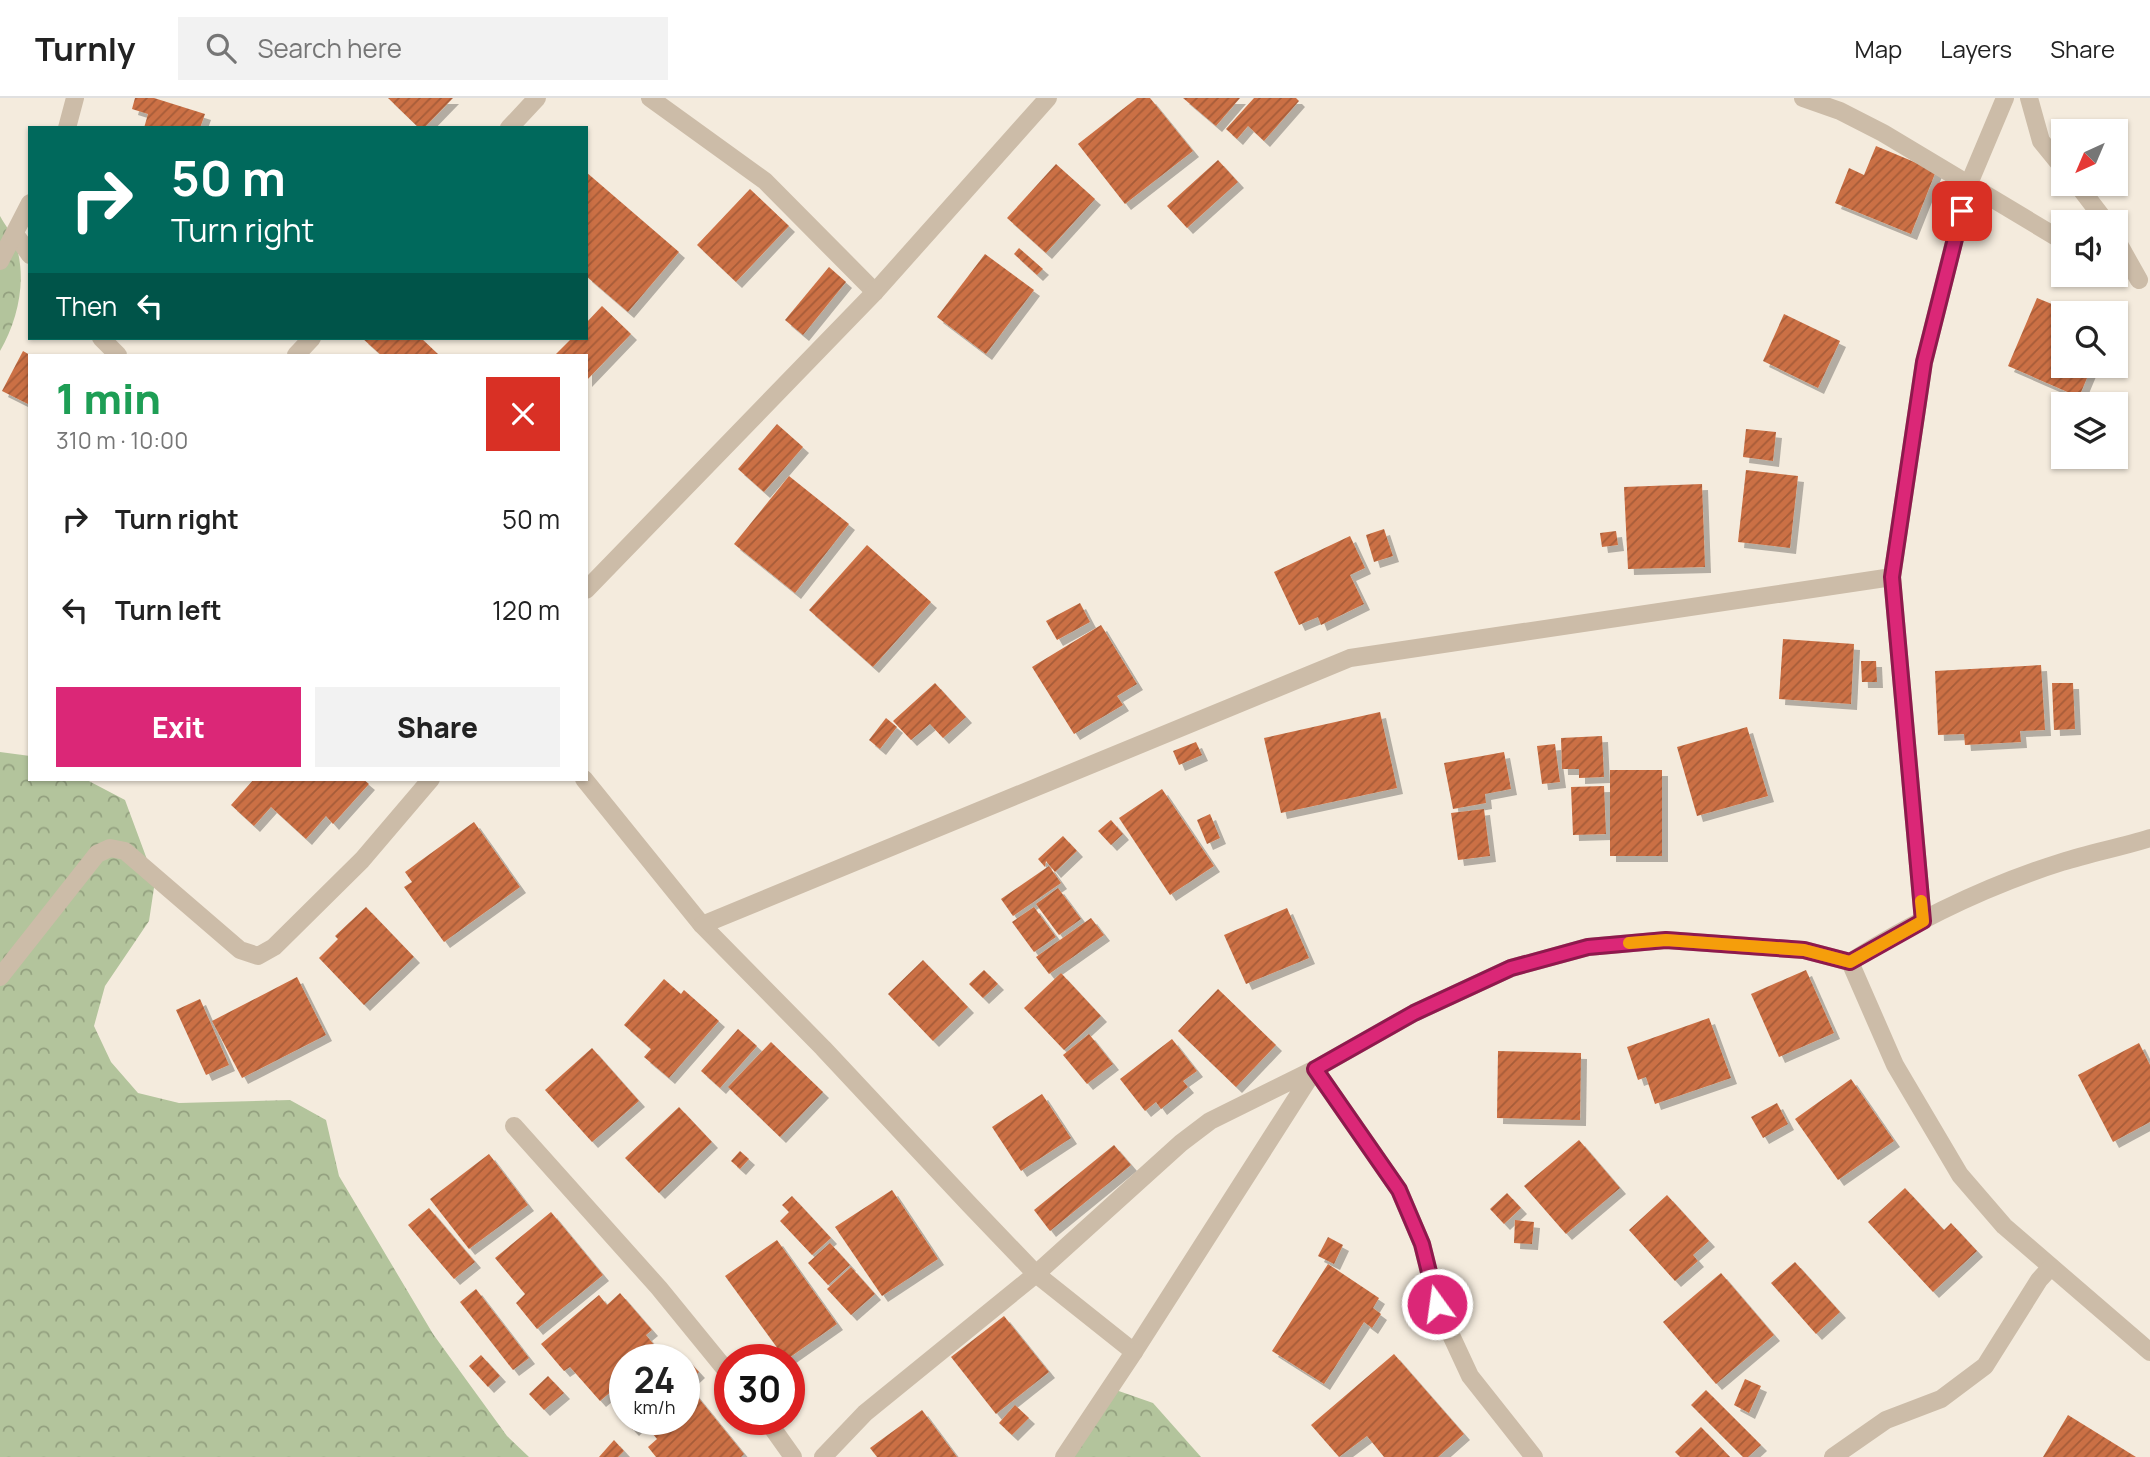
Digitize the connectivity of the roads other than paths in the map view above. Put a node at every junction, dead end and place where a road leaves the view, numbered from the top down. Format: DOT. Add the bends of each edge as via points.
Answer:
graph roads {
  1 [pos="75,98"];
  2 [pos="537,98"];
  3 [pos="650,98"];
  4 [pos="1048,98"];
  5 [pos="1803,98"];
  6 [pos="2005,98"];
  7 [pos="2029,98"];
  8 [pos="68,126"];
  9 [pos="511,126"];
  10 [pos="2051,153"];
  11 [pos="1968,186"];
  12 [pos="2086,196"];
  13 [pos="28,207"];
  14 [pos="2097,210"];
  15 [pos="15,234"];
  16 [pos="2051,234"];
  17 [pos="28,252"];
  18 [pos="2128,257"];
  19 [pos="0,261"];
  20 [pos="2128,274"];
  21 [pos="2145,282"];
  22 [pos="875,292"];
  23 [pos="103,340"];
  24 [pos="310,340"];
  25 [pos="117,354"];
  26 [pos="297,354"];
  27 [pos="1892,577"];
  28 [pos="588,588"];
  29 [pos="429,781"];
  30 [pos="586,781"];
  31 [pos="2150,838"];
  32 [pos="1923,921"];
  33 [pos="702,925"];
  34 [pos="1850,962"];
  35 [pos="0,977"];
  36 [pos="1315,1069"];
  37 [pos="514,1126"];
  38 [pos="2051,1267"];
  39 [pos="1036,1273"];
  40 [pos="1134,1352"];
  41 [pos="2150,1352"];
  42 [pos="714,1355"];
  43 [pos="777,1435"];
  44 [pos="793,1457"];
  45 [pos="823,1457"];
  46 [pos="1064,1457"];
  47 [pos="1534,1457"];
  48 [pos="1833,1457"];
  1 -- 8 [label="street"];
  2 -- 9 [label="street"];
  3 -- 22 [label="street" via="765,181"];
  4 -- 22 [label="street"];
  5 -- 11 [label="street" via="1883,133"];
  6 -- 11 [label="street"];
  7 -- 10 [label="street" via="2041,141"];
  11 -- 16 [label="street"];
  11 -- 27 [label="street" via="1924,362"];
  12 -- 14 [label="street"];
  13 -- 15 [label="street"];
  15 -- 17 [label="street"];
  15 -- 19 [label="street"];
  18 -- 21 [label="street"];
  20 -- 21 [label="street"];
  22 -- 28 [label="street"];
  23 -- 25 [label="street"];
  24 -- 26 [label="street"];
  27 -- 32 [label="street"];
  27 -- 33 [label="street" via="1350,658"];
  29 -- 35 [label="street" via="362,860 274,947 258,956 240,950 125,851 110,848 97,854"];
  30 -- 33 [label="street"];
  31 -- 32 [label="street" via="2061,863"];
  32 -- 34 [label="street"];
  33 -- 39 [label="street"];
  34 -- 36 [label="street" via="1804,950 1666,940 1588,947 1511,968 1414,1013"];
  34 -- 38 [label="street" via="1895,1065 1960,1175 2004,1226"];
  36 -- 39 [label="street" via="1210,1121"];
  36 -- 40 [label="street"];
  36 -- 47 [label="street" via="1399,1190 1422,1244 1437,1304 1470,1376"];
  37 -- 42 [label="street"];
  38 -- 41 [label="street"];
  38 -- 48 [label="street" via="1985,1366 1941,1399 1886,1420"];
  39 -- 40 [label="street"];
  39 -- 45 [label="street" via="865,1413"];
  40 -- 46 [label="street"];
  43 -- 44 [label="street"];
}
